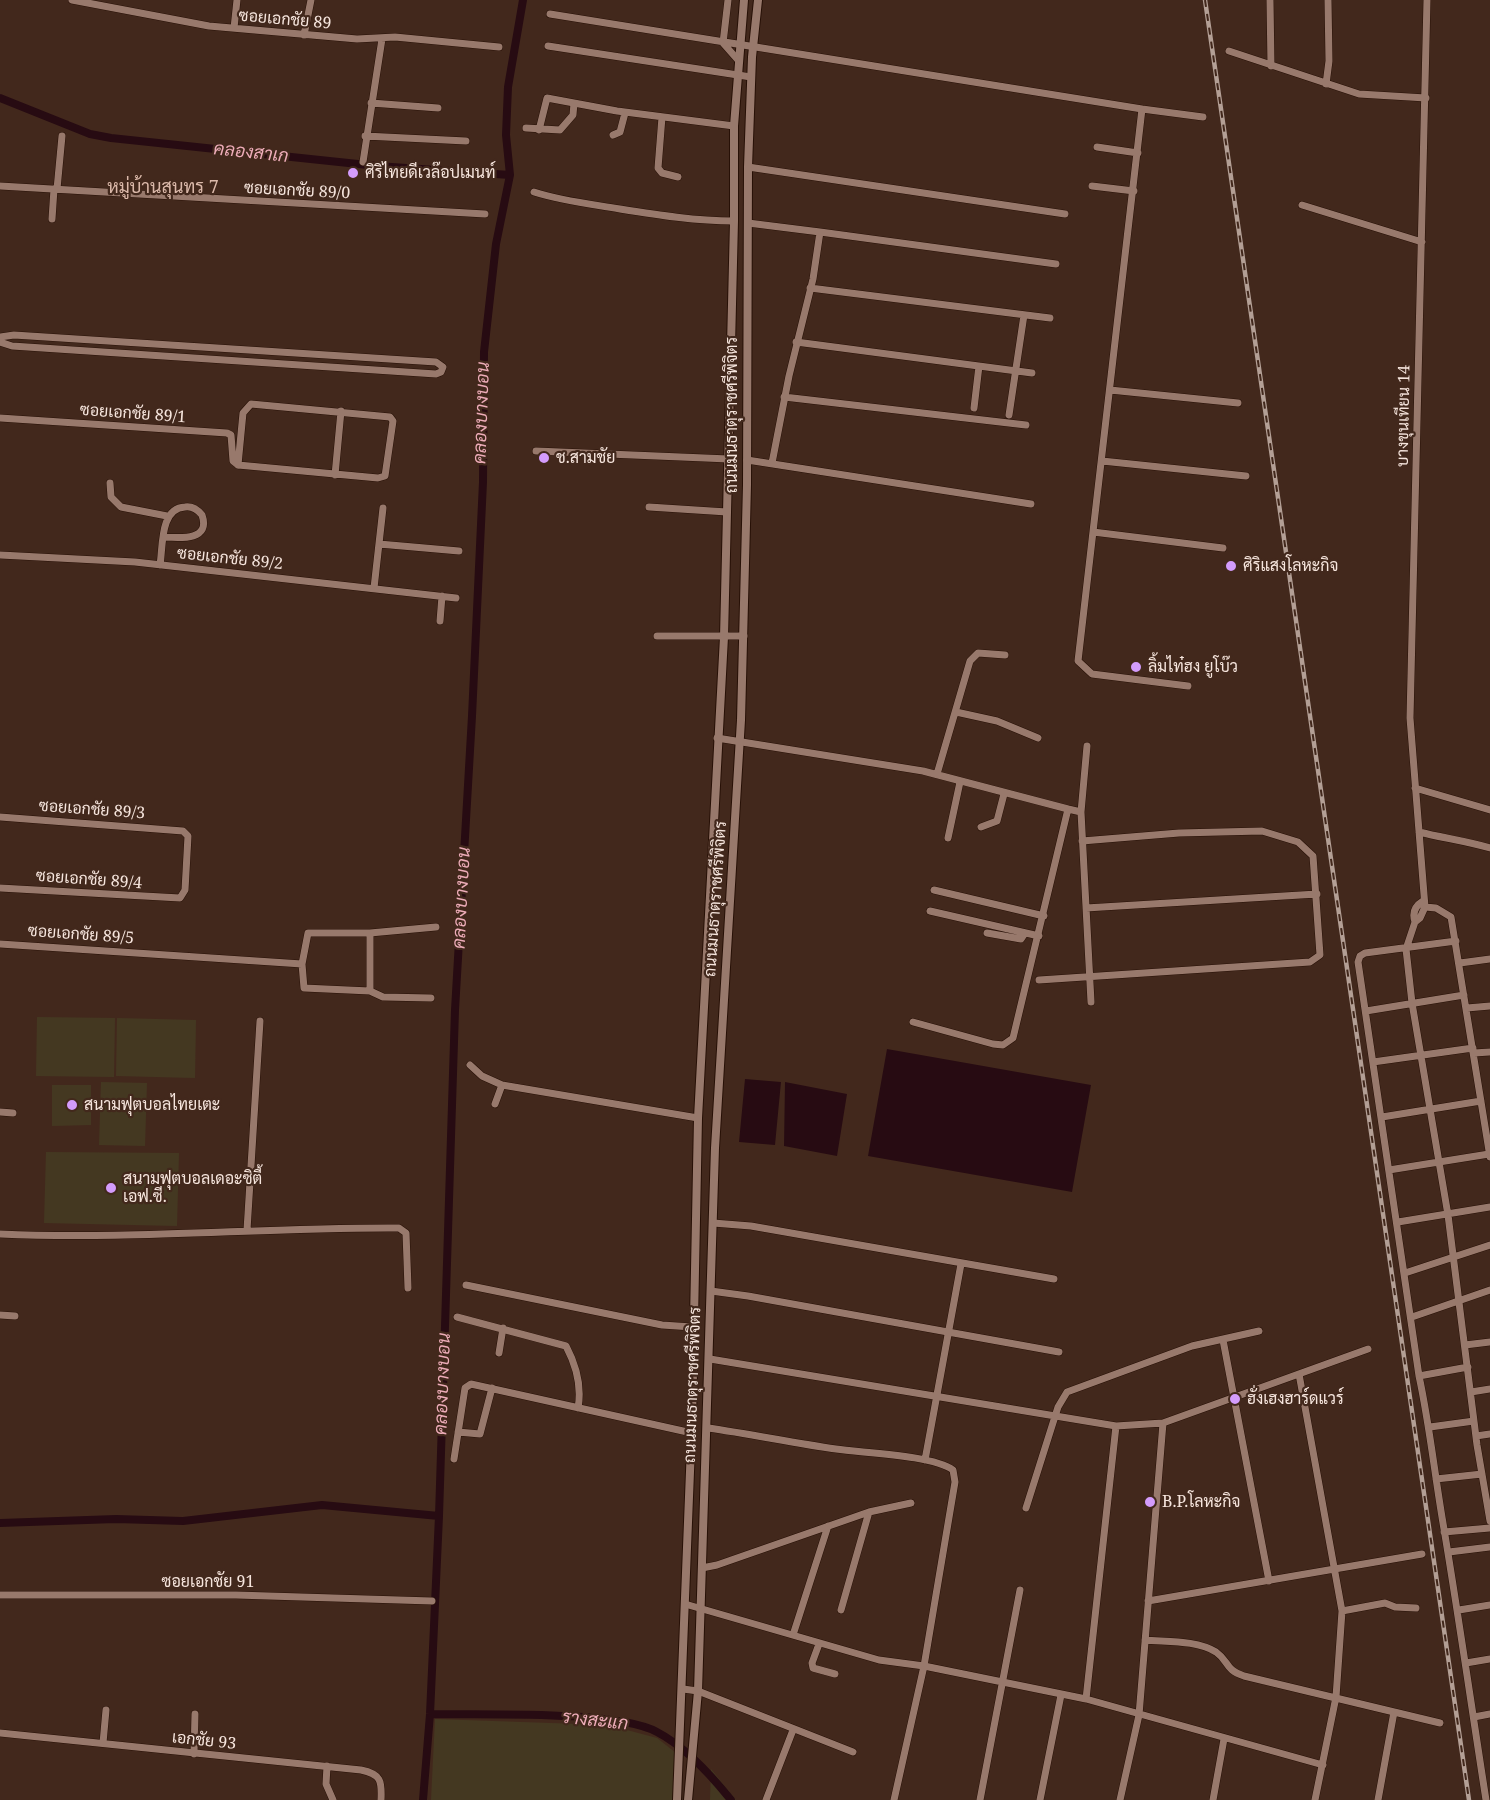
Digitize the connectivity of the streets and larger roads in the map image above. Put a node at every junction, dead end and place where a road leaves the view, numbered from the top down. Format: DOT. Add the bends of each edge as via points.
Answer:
graph roads {
  1 [pos="72,0"];
  2 [pos="237,0"];
  3 [pos="310,0"];
  4 [pos="728,0"];
  5 [pos="744,0"];
  6 [pos="758,0"];
  7 [pos="1270,0"];
  8 [pos="1328,0"];
  9 [pos="1427,0"];
  10 [pos="550,14"];
  11 [pos="234,28"];
  12 [pos="304,36"];
  13 [pos="382,39"];
  14 [pos="723,43"];
  15 [pos="739,44"];
  16 [pos="753,45"];
  17 [pos="548,46"];
  18 [pos="499,47"];
  19 [pos="1229,51"];
  20 [pos="738,60"];
  21 [pos="1271,66"];
  22 [pos="736,76"];
  23 [pos="751,77"];
  24 [pos="1326,84"];
  25 [pos="1426,98"];
  26 [pos="371,103"];
  27 [pos="574,103"];
  28 [pos="438,108"];
  29 [pos="1142,109"];
  30 [pos="625,112"];
  31 [pos="662,117"];
  32 [pos="1203,117"];
  33 [pos="750,119"];
  34 [pos="734,122"];
  35 [pos="526,128"];
  36 [pos="539,130"];
  37 [pos="613,135"];
  38 [pos="62,136"];
  39 [pos="365,136"];
  40 [pos="466,141"];
  41 [pos="1097,147"];
  42 [pos="1138,153"];
  43 [pos="363,162"];
  44 [pos="748,167"];
  45 [pos="678,177"];
  46 [pos="0,186"];
  47 [pos="1092,186"];
  48 [pos="56,189"];
  49 [pos="1134,191"];
  50 [pos="534,192"];
  51 [pos="1302,205"];
  52 [pos="485,214"];
  53 [pos="1065,214"];
  54 [pos="52,219"];
  55 [pos="734,220"];
  56 [pos="748,223"];
  57 [pos="820,232"];
  58 [pos="1422,242"];
  59 [pos="1056,264"];
  60 [pos="810,288"];
  61 [pos="1024,315"];
  62 [pos="1050,318"];
  63 [pos="0,339"];
  64 [pos="796,342"];
  65 [pos="979,366"];
  66 [pos="1015,370"];
  67 [pos="1032,373"];
  68 [pos="1110,390"];
  69 [pos="784,397"];
  70 [pos="1238,403"];
  71 [pos="974,408"];
  72 [pos="341,411"];
  73 [pos="1009,415"];
  74 [pos="0,418"];
  75 [pos="1026,425"];
  76 [pos="536,451"];
  77 [pos="729,459"];
  78 [pos="747,460"];
  79 [pos="1102,461"];
  80 [pos="772,463"];
  81 [pos="238,465"];
  82 [pos="335,475"];
  83 [pos="1246,476"];
  84 [pos="110,483"];
  85 [pos="1031,504"];
  86 [pos="650,507"];
  87 [pos="383,508"];
  88 [pos="727,512"];
  89 [pos="167,516"];
  90 [pos="1093,532"];
  91 [pos="164,537"];
  92 [pos="379,544"];
  93 [pos="1223,548"];
  94 [pos="459,551"];
  95 [pos="0,555"];
  96 [pos="160,565"];
  97 [pos="374,588"];
  98 [pos="442,596"];
  99 [pos="456,598"];
  100 [pos="440,621"];
  101 [pos="657,636"];
  102 [pos="744,636"];
  103 [pos="724,637"];
  104 [pos="1005,655"];
  105 [pos="1188,686"];
  106 [pos="956,712"];
  107 [pos="717,738"];
  108 [pos="1038,738"];
  109 [pos="740,741"];
  110 [pos="1087,746"];
  111 [pos="937,774"];
  112 [pos="960,783"];
  113 [pos="1415,788"];
  114 [pos="1004,794"];
  115 [pos="1068,809"];
  116 [pos="1490,810"];
  117 [pos="1081,813"];
  118 [pos="0,817"];
  119 [pos="981,827"];
  120 [pos="1419,832"];
  121 [pos="948,838"];
  122 [pos="1082,841"];
  123 [pos="1490,848"];
  124 [pos="0,888"];
  125 [pos="934,890"];
  126 [pos="1317,894"];
  127 [pos="176,899"];
  128 [pos="1424,902"];
  129 [pos="1086,908"];
  130 [pos="930,911"];
  131 [pos="1044,916"];
  132 [pos="436,927"];
  133 [pos="370,933"];
  134 [pos="987,933"];
  135 [pos="1025,933"];
  136 [pos="1039,936"];
  137 [pos="1456,941"];
  138 [pos="0,944"];
  139 [pos="1406,949"];
  140 [pos="1490,959"];
  141 [pos="1460,963"];
  142 [pos="302,964"];
  143 [pos="1090,976"];
  144 [pos="1039,980"];
  145 [pos="370,992"];
  146 [pos="1464,995"];
  147 [pos="431,998"];
  148 [pos="1091,1002"];
  149 [pos="1412,1003"];
  150 [pos="1490,1006"];
  151 [pos="1467,1008"];
  152 [pos="1366,1011"];
  153 [pos="260,1021"];
  154 [pos="913,1022"];
  155 [pos="1474,1051"];
  156 [pos="1490,1052"];
  157 [pos="1421,1054"];
  158 [pos="1373,1062"];
  159 [pos="470,1065"];
  160 [pos="502,1085"];
  161 [pos="1481,1101"];
  162 [pos="495,1104"];
  163 [pos="1430,1110"];
  164 [pos="0,1112"];
  165 [pos="13,1113"];
  166 [pos="698,1118"];
  167 [pos="1382,1118"];
  168 [pos="1490,1155"];
  169 [pos="1438,1162"];
  170 [pos="1389,1170"];
  171 [pos="1490,1207"];
  172 [pos="1448,1215"];
  173 [pos="1398,1222"];
  174 [pos="713,1223"];
  175 [pos="247,1230"];
  176 [pos="0,1234"];
  177 [pos="1490,1245"];
  178 [pos="1454,1257"];
  179 [pos="961,1264"];
  180 [pos="1405,1273"];
  181 [pos="1054,1279"];
  182 [pos="466,1285"];
  183 [pos="408,1288"];
  184 [pos="1490,1290"];
  185 [pos="711,1291"];
  186 [pos="1459,1301"];
  187 [pos="0,1315"];
  188 [pos="15,1316"];
  189 [pos="457,1317"];
  190 [pos="1412,1317"];
  191 [pos="692,1327"];
  192 [pos="504,1328"];
  193 [pos="1259,1331"];
  194 [pos="950,1332"];
  195 [pos="1224,1340"];
  196 [pos="1490,1342"];
  197 [pos="1465,1345"];
  198 [pos="1368,1349"];
  199 [pos="1059,1352"];
  200 [pos="499,1353"];
  201 [pos="710,1359"];
  202 [pos="1468,1367"];
  203 [pos="1299,1374"];
  204 [pos="1419,1376"];
  205 [pos="492,1388"];
  206 [pos="1490,1389"];
  207 [pos="1471,1392"];
  208 [pos="938,1398"];
  209 [pos="1234,1398"];
  210 [pos="578,1408"];
  211 [pos="1056,1416"];
  212 [pos="1474,1421"];
  213 [pos="1163,1423"];
  214 [pos="1116,1426"];
  215 [pos="1430,1426"];
  216 [pos="708,1428"];
  217 [pos="458,1432"];
  218 [pos="692,1433"];
  219 [pos="1490,1434"];
  220 [pos="1476,1436"];
  221 [pos="454,1459"];
  222 [pos="925,1460"];
  223 [pos="1436,1479"];
  224 [pos="1485,1479"];
  225 [pos="911,1503"];
  226 [pos="1026,1508"];
  227 [pos="869,1512"];
  228 [pos="1490,1521"];
  229 [pos="828,1526"];
  230 [pos="1490,1528"];
  231 [pos="1444,1532"];
  232 [pos="1490,1547"];
  233 [pos="1449,1552"];
  234 [pos="1422,1554"];
  235 [pos="702,1568"];
  236 [pos="1335,1570"];
  237 [pos="1269,1581"];
  238 [pos="1020,1590"];
  239 [pos="0,1595"];
  240 [pos="430,1601"];
  241 [pos="1148,1601"];
  242 [pos="685,1604"];
  243 [pos="1490,1605"];
  244 [pos="701,1608"];
  245 [pos="1416,1608"];
  246 [pos="841,1610"];
  247 [pos="1459,1610"];
  248 [pos="1342,1611"];
  249 [pos="793,1635"];
  250 [pos="1145,1640"];
  251 [pos="819,1644"];
  252 [pos="1490,1659"];
  253 [pos="1466,1663"];
  254 [pos="924,1666"];
  255 [pos="835,1674"];
  256 [pos="1002,1682"];
  257 [pos="683,1689"];
  258 [pos="698,1691"];
  259 [pos="1062,1695"];
  260 [pos="1336,1697"];
  261 [pos="1086,1699"];
  262 [pos="106,1710"];
  263 [pos="1394,1712"];
  264 [pos="195,1714"];
  265 [pos="1490,1714"];
  266 [pos="1139,1715"];
  267 [pos="1474,1717"];
  268 [pos="1440,1723"];
  269 [pos="793,1730"];
  270 [pos="0,1733"];
  271 [pos="694,1737"];
  272 [pos="1224,1739"];
  273 [pos="680,1742"];
  274 [pos="103,1743"];
  275 [pos="853,1752"];
  276 [pos="194,1754"];
  277 [pos="1323,1765"];
  278 [pos="327,1767"];
  279 [pos="1490,1770"];
  280 [pos="1482,1771"];
  281 [pos="688,1791"];
  282 [pos="677,1795"];
  283 [pos="333,1800"];
  284 [pos="381,1800"];
  285 [pos="766,1800"];
  286 [pos="894,1800"];
  287 [pos="980,1800"];
  288 [pos="1040,1800"];
  289 [pos="1120,1800"];
  290 [pos="1214,1800"];
  291 [pos="1315,1800"];
  292 [pos="1378,1800"];
  293 [pos="1486,1800"];
  1 -- 11 [label="street, ซอยเอกชัย 89"];
  2 -- 11 [label="street"];
  3 -- 12 [label="street"];
  4 -- 14 [label="street"];
  5 -- 15 [label="street, ถนนมนธาตุราชศรีพิจิตร"];
  6 -- 16 [label="street, ถนนมนธาตุราชศรีพิจิตร"];
  7 -- 21 [label="street"];
  8 -- 24 [label="street"];
  9 -- 25 [label="street, บางขุนเทียน 14"];
  10 -- 14 [label="street"];
  11 -- 12 [label="street, ซอยเอกชัย 89"];
  12 -- 13 [label="street, ซอยเอกชัย 89"];
  13 -- 18 [label="street, ซอยเอกชัย 89"];
  13 -- 26 [label="street"];
  14 -- 15 [label="street"];
  14 -- 20 [label="street"];
  15 -- 16 [label="street"];
  15 -- 20 [label="street, ถนนมนธาตุราชศรีพิจิตร"];
  16 -- 23 [label="street, ถนนมนธาตุราชศรีพิจิตร"];
  16 -- 29 [label="street"];
  17 -- 22 [label="street"];
  19 -- 21 [label="street"];
  20 -- 22 [label="street, ถนนมนธาตุราชศรีพิจิตร"];
  21 -- 24 [label="street"];
  22 -- 23 [label="street"];
  22 -- 34 [label="street, ถนนมนธาตุราชศรีพิจิตร"];
  23 -- 33 [label="street, ถนนมนธาตุราชศรีพิจิตร"];
  24 -- 25 [label="street" via="1359,94"];
  25 -- 58 [label="street, บางขุนเทียน 14"];
  26 -- 28 [label="street"];
  26 -- 39 [label="street"];
  27 -- 30 [label="street"];
  27 -- 36 [label="street" via="573,115 560,130"];
  27 -- 36 [label="street" via="545,99"];
  29 -- 32 [label="street"];
  29 -- 42 [label="street"];
  30 -- 31 [label="street"];
  30 -- 37 [label="street" via="620,132"];
  31 -- 34 [label="street"];
  31 -- 45 [label="street" via="658,168"];
  33 -- 34 [label="street"];
  33 -- 44 [label="street, ถนนมนธาตุราชศรีพิจิตร"];
  34 -- 55 [label="street, ถนนมนธาตุราชศรีพิจิตร"];
  35 -- 36 [label="street"];
  38 -- 48 [label="street"];
  39 -- 40 [label="street"];
  39 -- 43 [label="street"];
  41 -- 42 [label="street"];
  42 -- 49 [label="street"];
  44 -- 53 [label="street"];
  44 -- 56 [label="street, ถนนมนธาตุราชศรีพิจิตร"];
  46 -- 48 [label="street, ซอยเอกชัย 89/0"];
  47 -- 49 [label="street"];
  48 -- 52 [label="street, ซอยเอกชัย 89/0"];
  48 -- 54 [label="street"];
  49 -- 68 [label="street"];
  50 -- 55 [label="street" via="568,202 665,216"];
  51 -- 58 [label="street"];
  55 -- 77 [label="street, ถนนมนธาตุราชศรีพิจิตร"];
  56 -- 57 [label="street"];
  56 -- 78 [label="street, ถนนมนธาตุราชศรีพิจิตร"];
  57 -- 59 [label="street"];
  57 -- 60 [label="street"];
  58 -- 113 [label="street, บางขุนเทียน 14" via="1410,718"];
  60 -- 61 [label="street"];
  60 -- 64 [label="street"];
  61 -- 62 [label="street"];
  61 -- 66 [label="street"];
  63 -- 63 [label="street" via="14,335 303,352 436,362 443,367 436,374 12,346"];
  64 -- 65 [label="street"];
  64 -- 69 [label="street"];
  65 -- 66 [label="street"];
  65 -- 71 [label="street"];
  66 -- 67 [label="street"];
  66 -- 73 [label="street"];
  68 -- 70 [label="street"];
  68 -- 79 [label="street"];
  69 -- 75 [label="street"];
  69 -- 80 [label="street"];
  72 -- 81 [label="street" via="247,406"];
  72 -- 82 [label="street"];
  72 -- 82 [label="street" via="388,415 393,421 385,476"];
  74 -- 81 [label="street, ซอยเอกชัย 89/1" via="227,433 231,435 233,461"];
  76 -- 77 [label="street"];
  77 -- 88 [label="street, ถนนมนธาตุราชศรีพิจิตร"];
  78 -- 80 [label="street"];
  78 -- 102 [label="street, ถนนมนธาตุราชศรีพิจิตร"];
  79 -- 83 [label="street"];
  79 -- 90 [label="street"];
  80 -- 85 [label="street"];
  81 -- 82 [label="street"];
  84 -- 89 [label="street" via="111,497 121,507"];
  86 -- 88 [label="street"];
  87 -- 92 [label="street"];
  88 -- 103 [label="street, ถนนมนธาตุราชศรีพิจิตร"];
  89 -- 91 [label="street"];
  89 -- 91 [label="street" via="179,508 193,507 202,514 203,526 192,538"];
  90 -- 93 [label="street"];
  90 -- 105 [label="street" via="1078,661 1092,674"];
  91 -- 96 [label="street"];
  92 -- 94 [label="street"];
  92 -- 97 [label="street"];
  95 -- 96 [label="street, ซอยเอกชัย 89/2"];
  96 -- 97 [label="street, ซอยเอกชัย 89/2"];
  97 -- 98 [label="street, ซอยเอกชัย 89/2"];
  98 -- 99 [label="street, ซอยเอกชัย 89/2"];
  98 -- 100 [label="street"];
  101 -- 103 [label="street"];
  102 -- 103 [label="street"];
  102 -- 109 [label="street, ถนนมนธาตุราชศรีพิจิตร"];
  103 -- 107 [label="street, ถนนมนธาตุราชศรีพิจิตร"];
  104 -- 106 [label="street" via="982,653 973,657"];
  106 -- 108 [label="street" via="997,721"];
  106 -- 111 [label="street"];
  107 -- 109 [label="street"];
  107 -- 166 [label="street, ถนนมนธาตุราชศรีพิจิตร"];
  109 -- 111 [label="street"];
  109 -- 174 [label="street, ถนนมนธาตุราชศรีพิจิตร"];
  110 -- 117 [label="street"];
  111 -- 112 [label="street"];
  112 -- 114 [label="street"];
  112 -- 121 [label="street"];
  113 -- 116 [label="street"];
  113 -- 120 [label="street, บางขุนเทียน 14"];
  114 -- 115 [label="street"];
  114 -- 119 [label="street" via="997,821"];
  115 -- 117 [label="street"];
  115 -- 131 [label="street"];
  117 -- 122 [label="street"];
  118 -- 127 [label="street, ซอยเอกชัย 89/3" via="183,831 188,836 185,890"];
  120 -- 123 [label="street"];
  120 -- 128 [label="street, บางขุนเทียน 14"];
  122 -- 126 [label="street" via="1179,833 1273,833 1308,849 1313,856"];
  122 -- 129 [label="street"];
  124 -- 127 [label="street, ซอยเอกชัย 89/4"];
  125 -- 131 [label="street"];
  126 -- 129 [label="street"];
  126 -- 143 [label="street" via="1322,949 1310,962"];
  128 -- 137 [label="street" via="1451,917"];
  128 -- 139 [label="street"];
  129 -- 143 [label="street"];
  130 -- 135 [label="street"];
  131 -- 136 [label="street"];
  132 -- 133 [label="street"];
  133 -- 142 [label="street" via="311,931 306,936"];
  133 -- 145 [label="street"];
  134 -- 135 [label="street" via="1021,939"];
  135 -- 136 [label="street"];
  136 -- 154 [label="street" via="1016,1031 1008,1043 993,1044"];
  137 -- 139 [label="street"];
  137 -- 141 [label="street"];
  138 -- 142 [label="street, ซอยเอกชัย 89/5"];
  139 -- 149 [label="street"];
  139 -- 152 [label="street" via="1360,956"];
  140 -- 141 [label="street"];
  141 -- 146 [label="street"];
  142 -- 145 [label="street" via="302,982 307,989"];
  143 -- 144 [label="street"];
  143 -- 148 [label="street"];
  145 -- 147 [label="street" via="382,997"];
  146 -- 149 [label="street"];
  146 -- 151 [label="street"];
  149 -- 152 [label="street"];
  149 -- 157 [label="street"];
  150 -- 151 [label="street"];
  151 -- 155 [label="street"];
  152 -- 158 [label="street"];
  153 -- 175 [label="street"];
  155 -- 156 [label="street"];
  155 -- 157 [label="street"];
  155 -- 161 [label="street"];
  157 -- 158 [label="street"];
  157 -- 163 [label="street"];
  158 -- 167 [label="street"];
  159 -- 160 [label="street"];
  160 -- 162 [label="street"];
  160 -- 166 [label="street"];
  161 -- 163 [label="street"];
  161 -- 168 [label="street"];
  163 -- 167 [label="street"];
  163 -- 169 [label="street"];
  164 -- 165 [label="street"];
  166 -- 191 [label="street, ถนนมนธาตุราชศรีพิจิตร"];
  167 -- 170 [label="street"];
  168 -- 169 [label="street"];
  169 -- 170 [label="street"];
  169 -- 172 [label="street"];
  170 -- 173 [label="street"];
  171 -- 172 [label="street"];
  172 -- 173 [label="street"];
  172 -- 178 [label="street"];
  173 -- 180 [label="street"];
  174 -- 179 [label="street" via="751,1226"];
  174 -- 185 [label="street, ถนนมนธาตุราชศรีพิจิตร"];
  175 -- 176 [label="street"];
  175 -- 183 [label="street" via="403,1229 407,1239"];
  177 -- 178 [label="street"];
  178 -- 180 [label="street"];
  178 -- 186 [label="street"];
  179 -- 181 [label="street"];
  179 -- 194 [label="street"];
  180 -- 190 [label="street"];
  182 -- 191 [label="street" via="662,1325"];
  184 -- 186 [label="street"];
  185 -- 194 [label="street"];
  185 -- 201 [label="street, ถนนมนธาตุราชศรีพิจิตร"];
  186 -- 190 [label="street"];
  186 -- 197 [label="street"];
  187 -- 188 [label="street"];
  189 -- 192 [label="street"];
  190 -- 204 [label="street"];
  191 -- 218 [label="street, ถนนมนธาตุราชศรีพิจิตร"];
  192 -- 200 [label="street"];
  192 -- 210 [label="street" via="566,1346 578,1381"];
  193 -- 195 [label="street"];
  194 -- 199 [label="street"];
  194 -- 208 [label="street"];
  195 -- 209 [label="street"];
  195 -- 211 [label="street" via="1192,1346 1076,1388 1061,1398"];
  196 -- 197 [label="street"];
  197 -- 202 [label="street"];
  198 -- 203 [label="street"];
  201 -- 208 [label="street"];
  201 -- 216 [label="street, ถนนมนธาตุราชศรีพิจิตร"];
  202 -- 204 [label="street"];
  202 -- 207 [label="street"];
  203 -- 209 [label="street"];
  203 -- 236 [label="street"];
  204 -- 215 [label="street"];
  205 -- 210 [label="street"];
  205 -- 217 [label="street" via="480,1434"];
  205 -- 217 [label="street" via="471,1384 465,1388"];
  206 -- 207 [label="street"];
  207 -- 212 [label="street"];
  208 -- 211 [label="street"];
  208 -- 222 [label="street"];
  209 -- 213 [label="street"];
  209 -- 237 [label="street"];
  210 -- 218 [label="street"];
  211 -- 214 [label="street"];
  211 -- 226 [label="street"];
  212 -- 215 [label="street"];
  212 -- 220 [label="street"];
  213 -- 214 [label="street"];
  213 -- 241 [label="street"];
  214 -- 261 [label="street"];
  215 -- 223 [label="street"];
  216 -- 222 [label="street"];
  216 -- 235 [label="street, ถนนมนธาตุราชศรีพิจิตร"];
  217 -- 221 [label="street"];
  218 -- 242 [label="street, ถนนมนธาตุราชศรีพิจิตร"];
  219 -- 220 [label="street"];
  220 -- 224 [label="street"];
  222 -- 254 [label="street" via="948,1466 955,1475"];
  223 -- 224 [label="street"];
  223 -- 231 [label="street"];
  224 -- 228 [label="street"];
  225 -- 227 [label="street"];
  227 -- 229 [label="street"];
  227 -- 246 [label="street"];
  229 -- 235 [label="street"];
  229 -- 249 [label="street"];
  230 -- 231 [label="street"];
  231 -- 233 [label="street"];
  232 -- 233 [label="street"];
  233 -- 247 [label="street"];
  234 -- 236 [label="street"];
  235 -- 244 [label="street, ถนนมนธาตุราชศรีพิจิตร"];
  236 -- 237 [label="street"];
  236 -- 248 [label="street"];
  237 -- 241 [label="street"];
  238 -- 256 [label="street"];
  239 -- 240 [label="street, ซอยเอกชัย 91" via="236,1595"];
  241 -- 250 [label="street"];
  242 -- 244 [label="street"];
  242 -- 257 [label="street, ถนนมนธาตุราชศรีพิจิตร"];
  243 -- 247 [label="street"];
  244 -- 249 [label="street"];
  244 -- 258 [label="street, ถนนมนธาตุราชศรีพิจิตร"];
  245 -- 248 [label="street" via="1395,1607 1385,1602"];
  247 -- 253 [label="street"];
  248 -- 260 [label="street"];
  249 -- 251 [label="street"];
  250 -- 260 [label="street" via="1196,1645 1219,1655 1228,1669 1244,1677"];
  250 -- 266 [label="street"];
  251 -- 254 [label="street" via="879,1660"];
  251 -- 255 [label="street" via="813,1668"];
  252 -- 253 [label="street"];
  253 -- 267 [label="street"];
  254 -- 256 [label="street"];
  254 -- 286 [label="street"];
  256 -- 259 [label="street"];
  256 -- 287 [label="street"];
  257 -- 258 [label="street"];
  257 -- 273 [label="street, ถนนมนธาตุราชศรีพิจิตร"];
  258 -- 269 [label="street"];
  258 -- 271 [label="street, ถนนมนธาตุราชศรีพิจิตร"];
  259 -- 261 [label="street"];
  259 -- 288 [label="street"];
  260 -- 263 [label="street"];
  260 -- 277 [label="street"];
  261 -- 266 [label="street"];
  262 -- 274 [label="street"];
  263 -- 268 [label="street"];
  263 -- 292 [label="street"];
  264 -- 276 [label="street"];
  265 -- 267 [label="street"];
  266 -- 272 [label="street"];
  266 -- 289 [label="street"];
  267 -- 280 [label="street"];
  269 -- 275 [label="street"];
  269 -- 285 [label="street"];
  270 -- 274 [label="street, เอกชัย 93"];
  271 -- 273 [label="street"];
  271 -- 281 [label="street, ถนนมนธาตุราชศรีพิจิตร"];
  272 -- 277 [label="street"];
  272 -- 290 [label="street"];
  273 -- 282 [label="street, ถนนมนธาตุราชศรีพิจิตร"];
  274 -- 276 [label="street, เอกชัย 93"];
  276 -- 278 [label="street, เอกชัย 93"];
  277 -- 291 [label="street"];
  278 -- 283 [label="street" via="326,1784"];
  278 -- 284 [label="street, เอกชัย 93" via="362,1770 379,1776"];
  279 -- 280 [label="street"];
  280 -- 293 [label="street"];
  281 -- 282 [label="street"];
}
